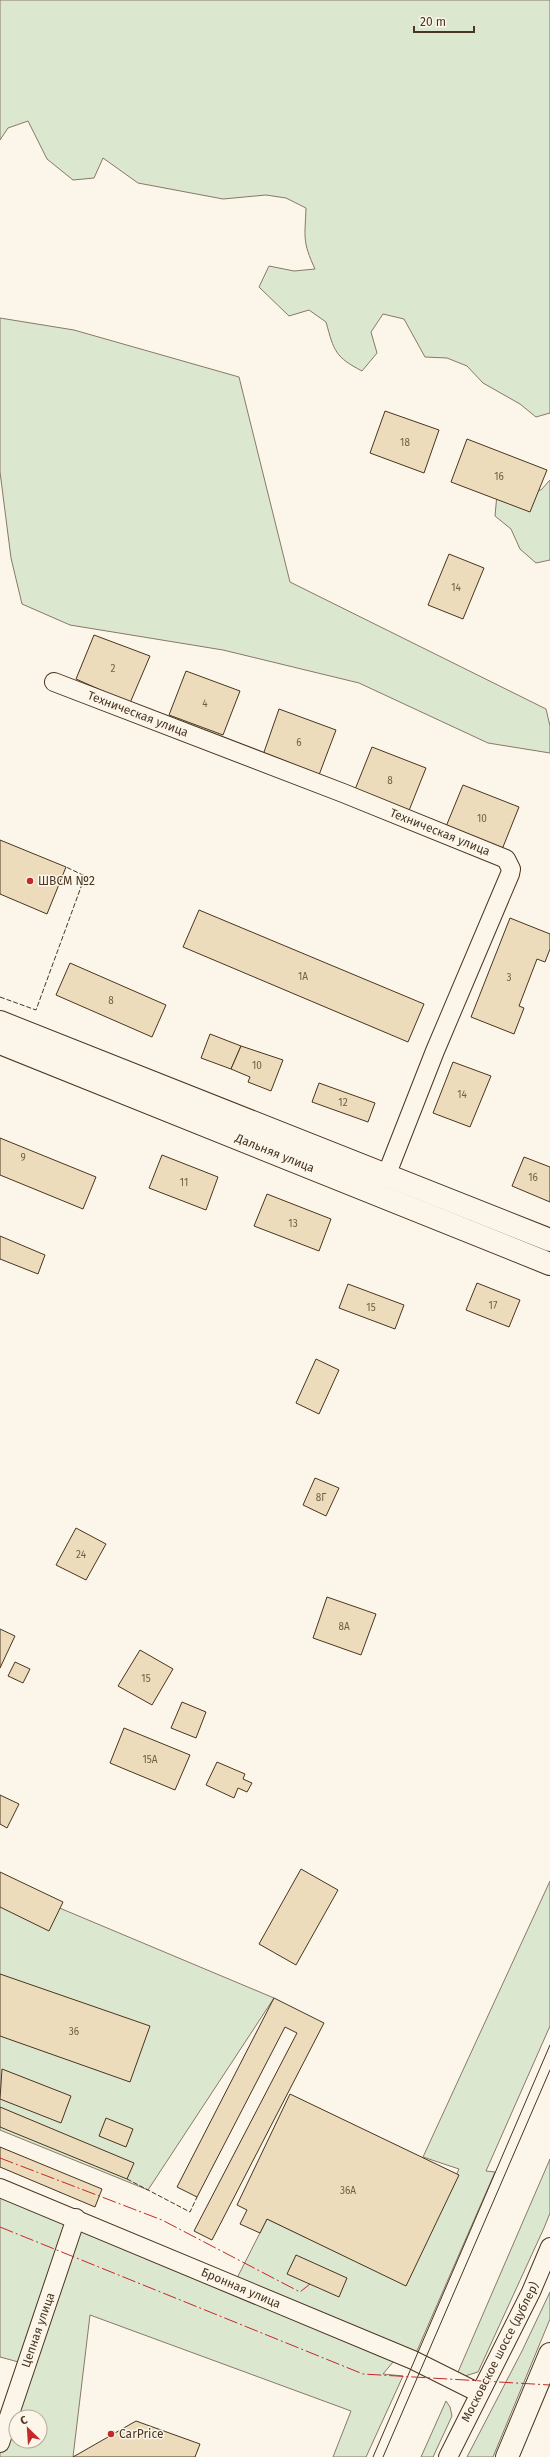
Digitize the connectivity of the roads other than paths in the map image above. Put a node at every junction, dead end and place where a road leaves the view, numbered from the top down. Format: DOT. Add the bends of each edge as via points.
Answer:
graph roads {
  1 [pos="54,682"];
  2 [pos="0,1022"];
  3 [pos="0,1043"];
  4 [pos="386,1176"];
  5 [pos="550,1240"];
  6 [pos="550,1264"];
  7 [pos="0,2188"];
  8 [pos="76,2218"];
  9 [pos="550,2247"];
  10 [pos="550,2354"];
  11 [pos="479,2393"];
  12 [pos="0,2443"];
  13 [pos="448,2457"];
  14 [pos="506,2457"];
  1 -- 4 [label="street, Техническая улица" via="343,793 506,859 510,864 510,874 435,1051"];
  2 -- 4 [label="main road, Дальняя улица"];
  3 -- 6 [label="main road, Дальняя улица"];
  4 -- 5 [label="main road, Дальняя улица"];
  7 -- 8 [label="street, Бронная улица"];
  8 -- 11 [label="street, Бронная улица" via="414,2360"];
  8 -- 12 [label="street, Цепная улица"];
  9 -- 11 [label="street, Московское шоссе (дублер)" via="531,2292"];
  10 -- 14 [label="main road"];
  11 -- 13 [label="street, Московское шоссе (дублер)"];
}
